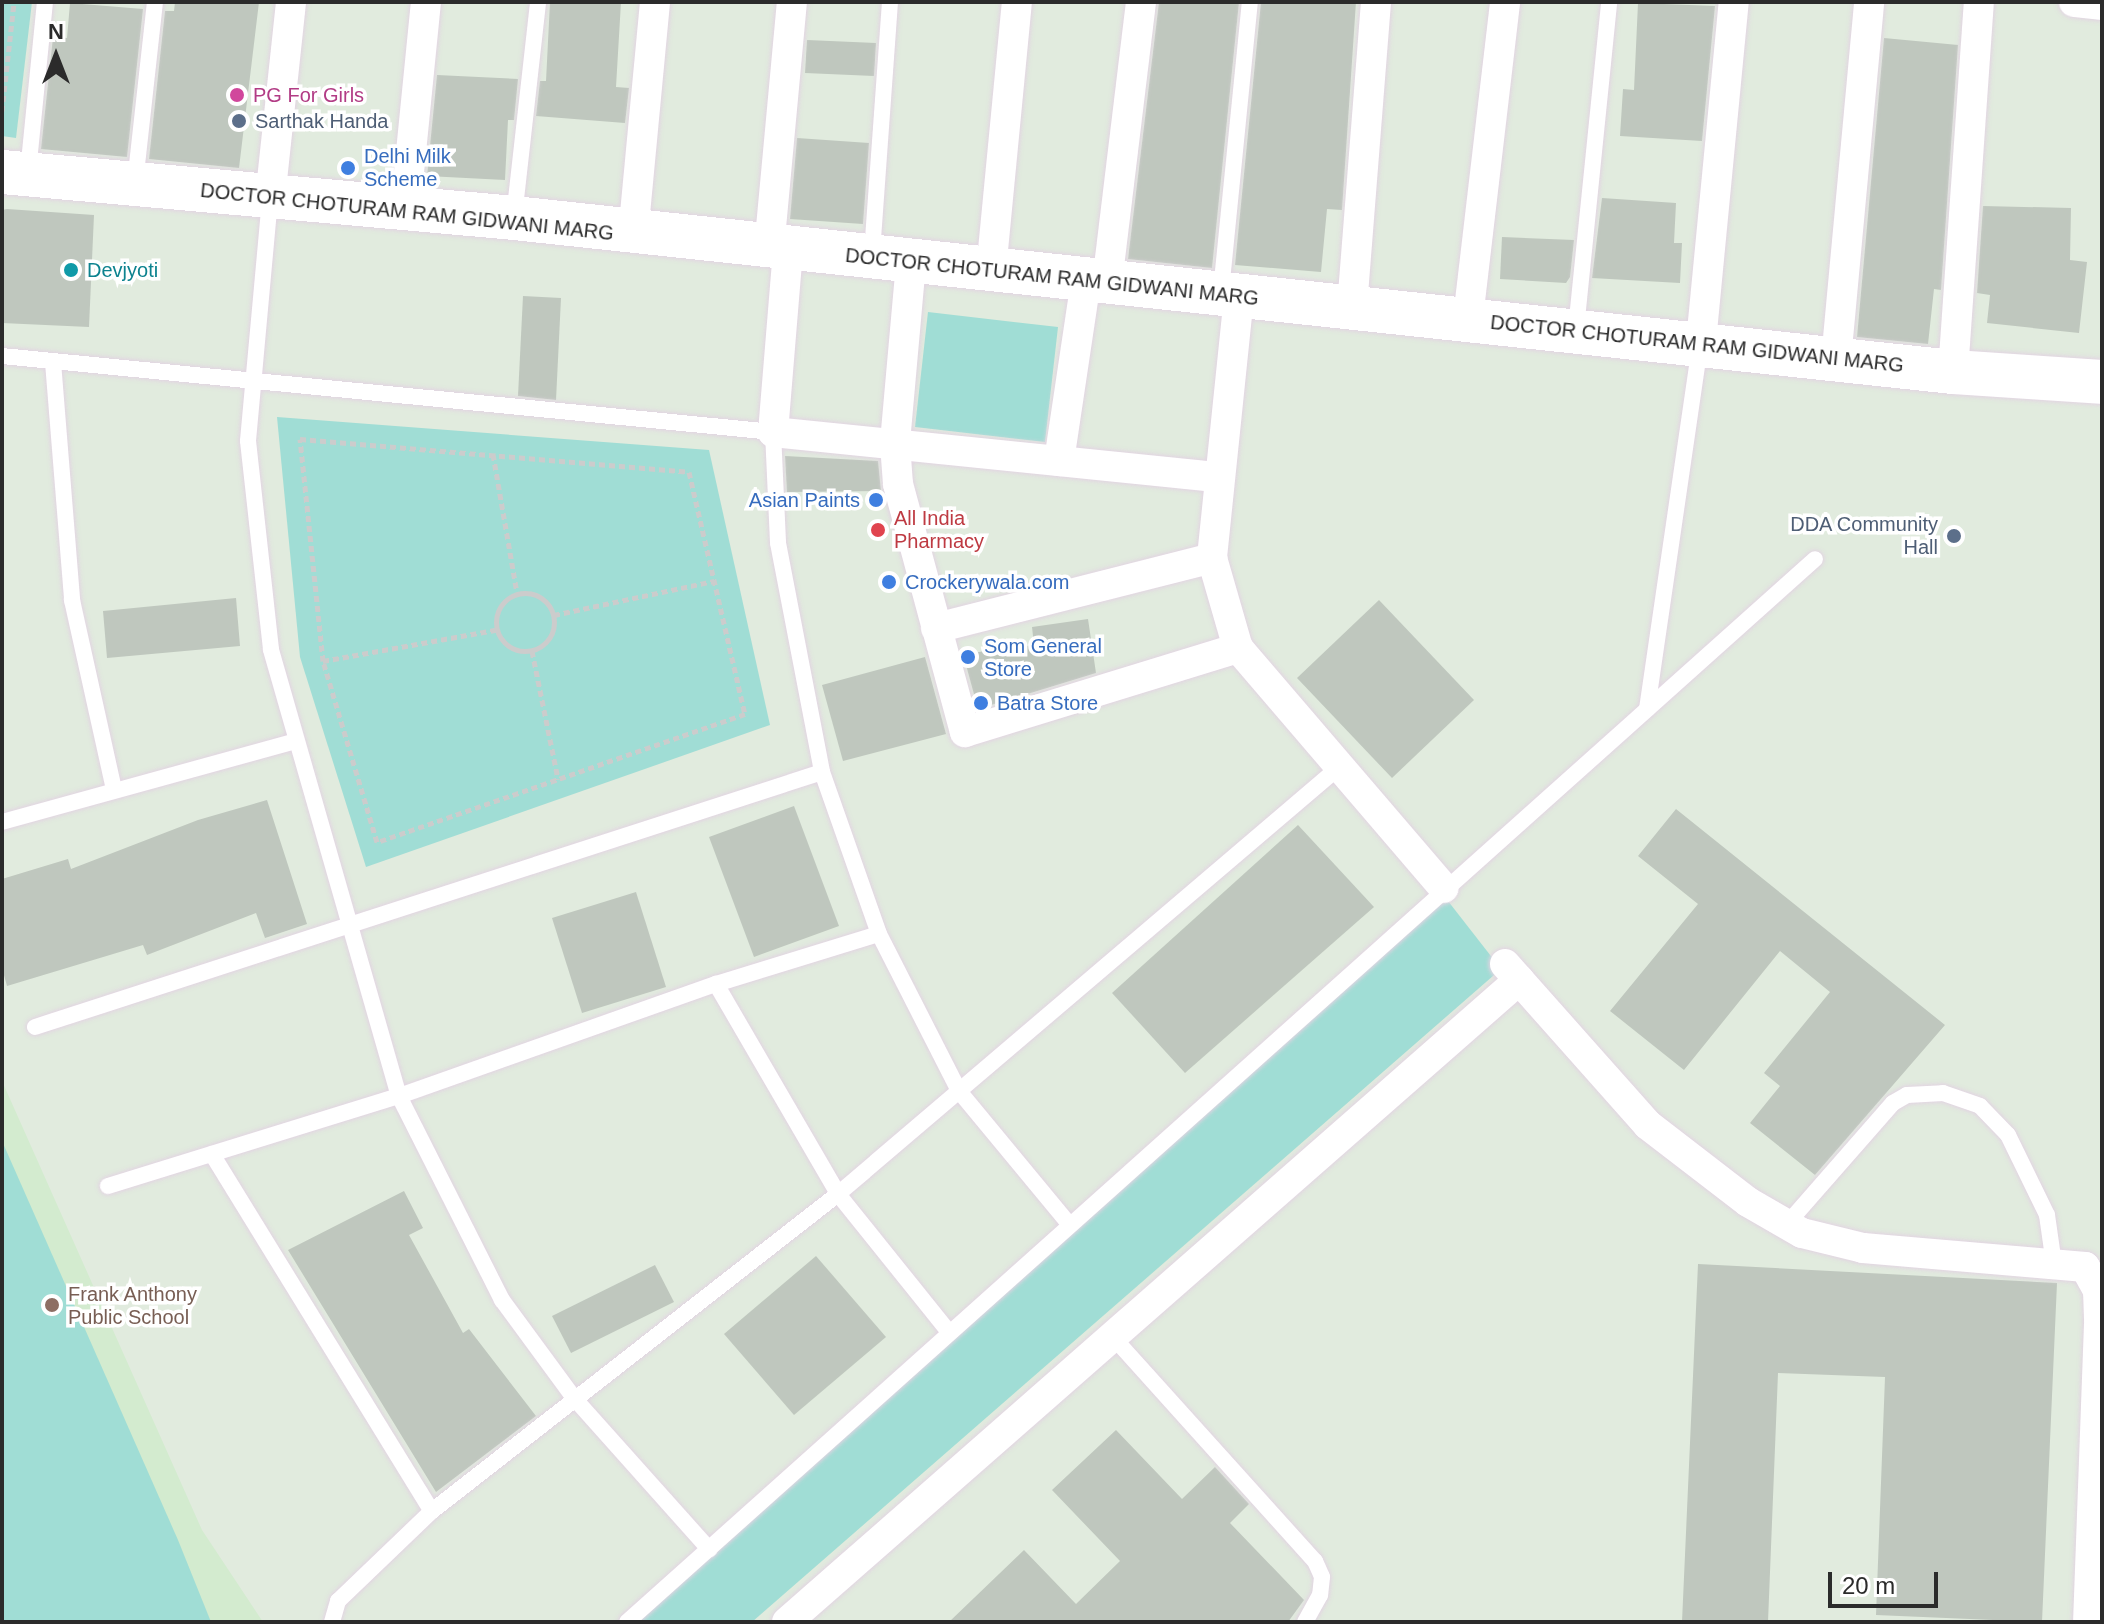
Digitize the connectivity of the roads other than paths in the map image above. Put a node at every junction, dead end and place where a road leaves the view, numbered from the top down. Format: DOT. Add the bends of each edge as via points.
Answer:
graph roads {
  1 [pos="45,2"];
  2 [pos="155,2"];
  3 [pos="291,2"];
  4 [pos="426,2"];
  5 [pos="538,2"];
  6 [pos="655,2"];
  7 [pos="792,2"];
  8 [pos="890,2"];
  9 [pos="1017,2"];
  10 [pos="1141,2"];
  11 [pos="1250,2"];
  12 [pos="1376,2"];
  13 [pos="1505,2"];
  14 [pos="1609,2"];
  15 [pos="1734,2"];
  16 [pos="1869,2"];
  17 [pos="1979,2"];
  18 [pos="2074,2"];
  19 [pos="2102,5"];
  20 [pos="15,173"];
  21 [pos="134,185"];
  22 [pos="270,199"];
  23 [pos="405,212"];
  24 [pos="514,218"];
  25 [pos="633,235"];
  26 [pos="779,250"];
  27 [pos="891,261"];
  28 [pos="991,271"];
  29 [pos="1096,282"];
  30 [pos="1230,295"];
  31 [pos="1352,307"];
  32 [pos="1468,318"];
  33 [pos="1576,329"];
  34 [pos="1701,342"];
  35 [pos="2,356"];
  36 [pos="1836,360"];
  37 [pos="53,362"];
  38 [pos="1953,372"];
  39 [pos="2102,382"];
  40 [pos="253,384"];
  41 [pos="773,432"];
  42 [pos="895,444"];
  43 [pos="1059,461"];
  44 [pos="1216,477"];
  45 [pos="1212,558"];
  46 [pos="1815,559"];
  47 [pos="936,628"];
  48 [pos="1238,648"];
  49 [pos="1647,709"];
  50 [pos="296,741"];
  51 [pos="1338,768"];
  52 [pos="822,772"];
  53 [pos="114,789"];
  54 [pos="2,822"];
  55 [pos="1444,888"];
  56 [pos="348,929"];
  57 [pos="879,934"];
  58 [pos="716,984"];
  59 [pos="35,1027"];
  60 [pos="959,1091"];
  61 [pos="399,1096"];
  62 [pos="212,1154"];
  63 [pos="108,1186"];
  64 [pos="838,1194"];
  65 [pos="1787,1224"];
  66 [pos="1070,1225"];
  67 [pos="2054,1264"];
  68 [pos="949,1332"];
  69 [pos="1113,1337"];
  70 [pos="574,1398"];
  71 [pos="432,1511"];
  72 [pos="709,1549"];
  73 [pos="791,1621"];
  74 [pos="332,1622"];
  75 [pos="627,1622"];
  76 [pos="1305,1622"];
  77 [pos="2088,1622"];
  1 -- 20 [label="lane"];
  2 -- 21 [label="lane"];
  3 -- 22 [label="street"];
  4 -- 23 [label="street"];
  5 -- 24 [label="lane"];
  6 -- 25 [label="street"];
  7 -- 26 [label="street"];
  8 -- 27 [label="lane"];
  9 -- 28 [label="street"];
  10 -- 29 [label="street"];
  11 -- 30 [label="lane"];
  12 -- 31 [label="street"];
  13 -- 32 [label="street"];
  14 -- 33 [label="lane"];
  15 -- 34 [label="street"];
  16 -- 36 [label="street"];
  17 -- 38 [label="street"];
  18 -- 19 [label="street"];
  20 -- 21 [label="street, DOCTOR CHOTURAM RAM GIDWANI MARG"];
  21 -- 22 [label="street, DOCTOR CHOTURAM RAM GIDWANI MARG"];
  22 -- 23 [label="street, DOCTOR CHOTURAM RAM GIDWANI MARG"];
  22 -- 40 [label="lane"];
  23 -- 24 [label="street, DOCTOR CHOTURAM RAM GIDWANI MARG"];
  24 -- 25 [label="street, DOCTOR CHOTURAM RAM GIDWANI MARG"];
  25 -- 26 [label="street, DOCTOR CHOTURAM RAM GIDWANI MARG"];
  26 -- 27 [label="street, DOCTOR CHOTURAM RAM GIDWANI MARG"];
  26 -- 41 [label="street"];
  27 -- 28 [label="street, DOCTOR CHOTURAM RAM GIDWANI MARG"];
  27 -- 42 [label="street"];
  28 -- 29 [label="street, DOCTOR CHOTURAM RAM GIDWANI MARG"];
  29 -- 30 [label="street, DOCTOR CHOTURAM RAM GIDWANI MARG"];
  29 -- 43 [label="street"];
  30 -- 31 [label="street, DOCTOR CHOTURAM RAM GIDWANI MARG"];
  30 -- 44 [label="street"];
  31 -- 32 [label="street, DOCTOR CHOTURAM RAM GIDWANI MARG"];
  32 -- 33 [label="street, DOCTOR CHOTURAM RAM GIDWANI MARG"];
  33 -- 34 [label="street, DOCTOR CHOTURAM RAM GIDWANI MARG"];
  34 -- 36 [label="street, DOCTOR CHOTURAM RAM GIDWANI MARG"];
  34 -- 49 [label="lane"];
  35 -- 37 [label="lane"];
  36 -- 38 [label="street, DOCTOR CHOTURAM RAM GIDWANI MARG"];
  37 -- 40 [label="lane"];
  37 -- 53 [label="lane" via="72,600"];
  38 -- 39 [label="street, DOCTOR CHOTURAM RAM GIDWANI MARG"];
  40 -- 41 [label="lane"];
  40 -- 50 [label="lane" via="248,441 271,650"];
  41 -- 42 [label="street"];
  41 -- 52 [label="lane" via="778,543"];
  42 -- 43 [label="street"];
  42 -- 47 [label="street" via="898,484"];
  43 -- 44 [label="street"];
  44 -- 45 [label="street"];
  45 -- 47 [label="street"];
  45 -- 48 [label="street"];
  46 -- 49 [label="lane"];
  47 -- 48 [label="street" via="965,732"];
  48 -- 51 [label="street"];
  49 -- 55 [label="lane"];
  50 -- 53 [label="lane"];
  50 -- 56 [label="lane"];
  51 -- 55 [label="street"];
  51 -- 60 [label="lane"];
  52 -- 56 [label="lane"];
  52 -- 57 [label="lane"];
  53 -- 54 [label="lane"];
  55 -- 66 [label="lane"];
  56 -- 59 [label="lane"];
  56 -- 61 [label="lane"];
  57 -- 58 [label="lane"];
  57 -- 60 [label="lane"];
  58 -- 61 [label="lane"];
  58 -- 64 [label="lane"];
  60 -- 64 [label="lane"];
  60 -- 66 [label="lane"];
  61 -- 62 [label="lane"];
  61 -- 70 [label="lane" via="502,1300"];
  62 -- 63 [label="lane"];
  62 -- 71 [label="lane"];
  64 -- 68 [label="lane"];
  64 -- 70 [label="lane"];
  65 -- 67 [label="street" via="1863,1248"];
  65 -- 67 [label="lane" via="1893,1103 1907,1095 1943,1093 1980,1106 2008,1135 2047,1215"];
  65 -- 69 [label="street" via="1748,1202 1648,1125 1512,972"];
  66 -- 68 [label="lane"];
  67 -- 77 [label="street" via="2085,1267 2098,1290"];
  68 -- 72 [label="lane"];
  69 -- 73 [label="street"];
  69 -- 76 [label="lane" via="1315,1561 1322,1577 1320,1595"];
  70 -- 71 [label="lane"];
  70 -- 72 [label="lane"];
  71 -- 74 [label="lane" via="338,1601"];
  72 -- 75 [label="lane"];
}
